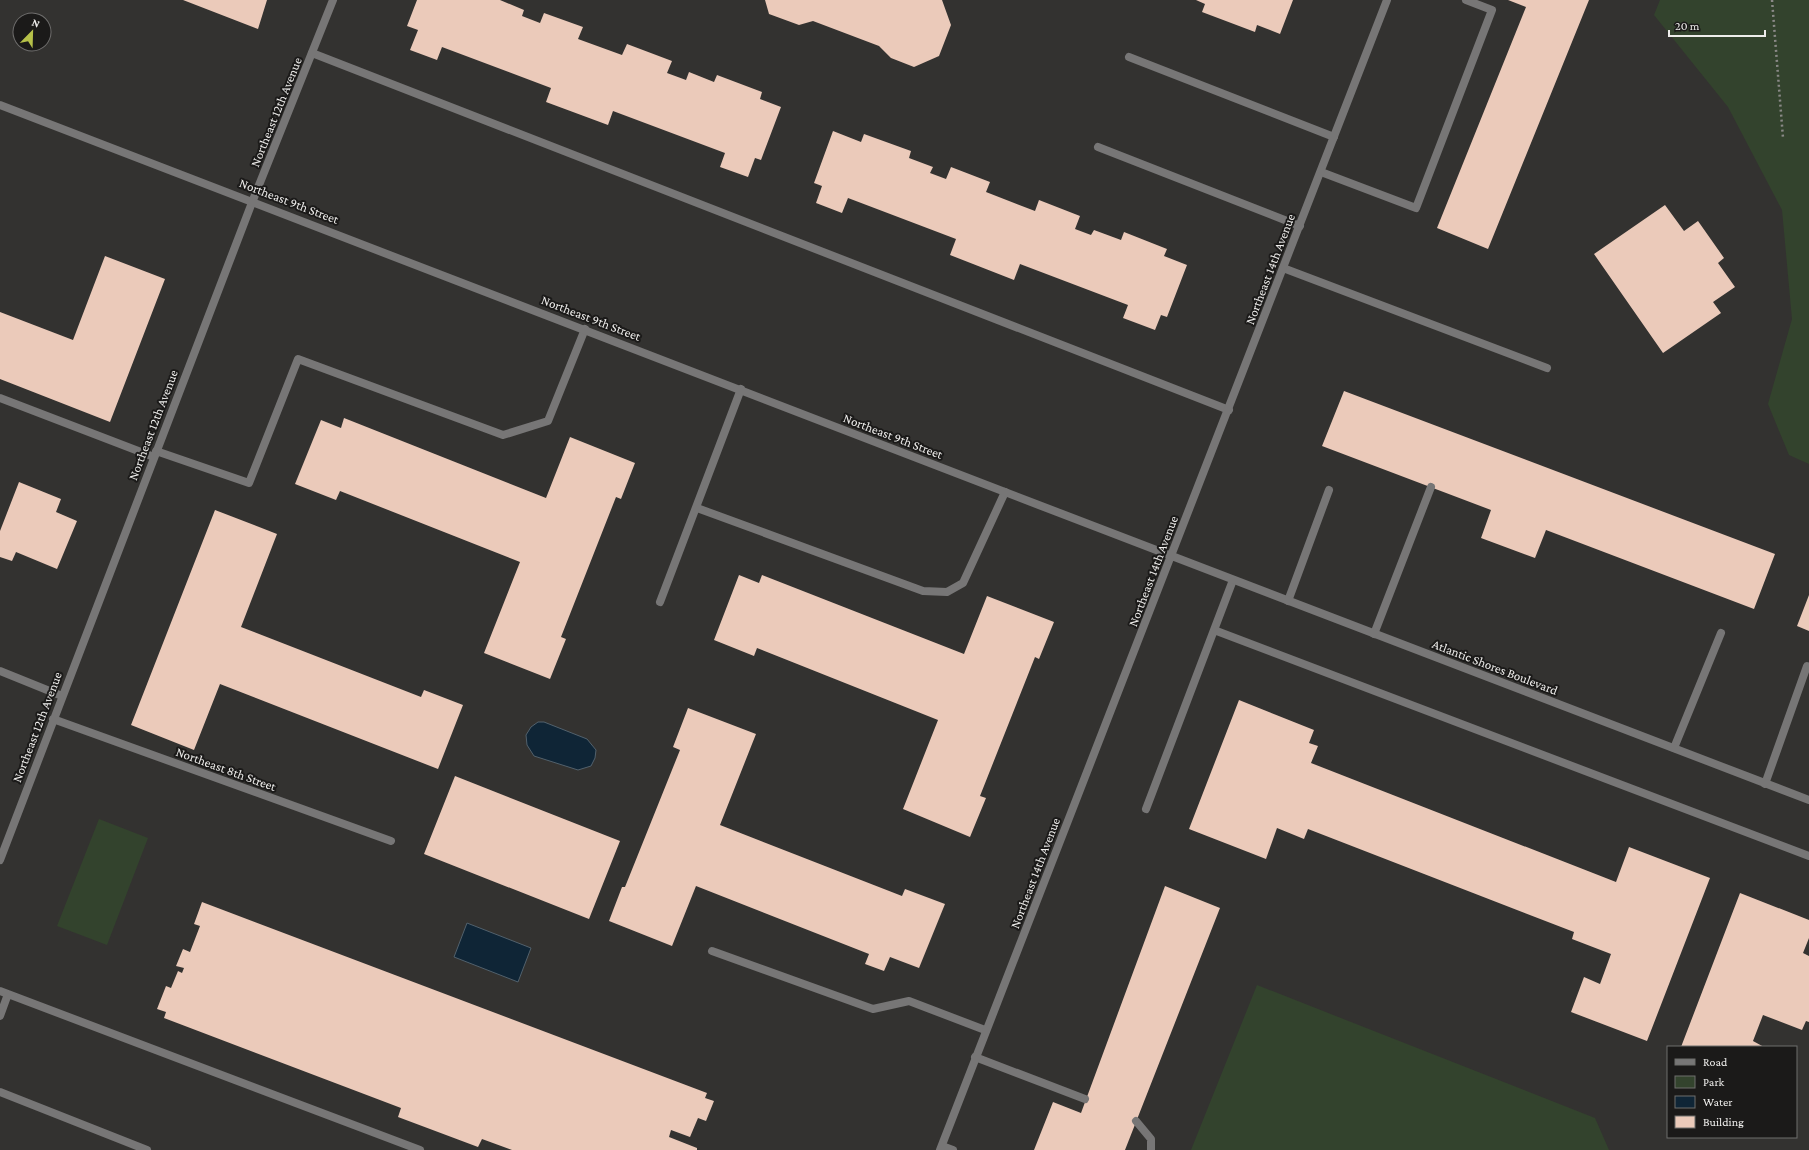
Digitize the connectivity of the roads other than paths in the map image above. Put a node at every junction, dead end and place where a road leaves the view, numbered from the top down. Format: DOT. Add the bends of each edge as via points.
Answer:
graph roads {
  1 [pos="333,0"];
  2 [pos="1387,0"];
  3 [pos="1466,0"];
  4 [pos="312,53"];
  5 [pos="1129,57"];
  6 [pos="0,105"];
  7 [pos="1334,136"];
  8 [pos="1098,147"];
  9 [pos="1321,172"];
  10 [pos="253,200"];
  11 [pos="1300,226"];
  12 [pos="1283,268"];
  13 [pos="585,329"];
  14 [pos="1547,368"];
  15 [pos="741,390"];
  16 [pos="0,398"];
  17 [pos="1229,410"];
  18 [pos="155,454"];
  19 [pos="1431,487"];
  20 [pos="1329,490"];
  21 [pos="1005,492"];
  22 [pos="697,508"];
  23 [pos="1172,557"];
  24 [pos="1233,580"];
  25 [pos="1288,601"];
  26 [pos="660,602"];
  27 [pos="1214,630"];
  28 [pos="1721,633"];
  29 [pos="1374,634"];
  30 [pos="1807,666"];
  31 [pos="0,672"];
  32 [pos="62,696"];
  33 [pos="53,719"];
  34 [pos="1674,748"];
  35 [pos="1765,784"];
  36 [pos="1809,800"];
  37 [pos="1146,809"];
  38 [pos="391,841"];
  39 [pos="1809,856"];
  40 [pos="0,860"];
  41 [pos="712,951"];
  42 [pos="4,992"];
  43 [pos="0,1016"];
  44 [pos="986,1030"];
  45 [pos="975,1057"];
  46 [pos="0,1092"];
  47 [pos="1085,1099"];
  48 [pos="1136,1121"];
  49 [pos="941,1148"];
  50 [pos="147,1150"];
  51 [pos="420,1150"];
  52 [pos="953,1150"];
  53 [pos="1151,1150"];
  1 -- 4 [label="street, Northeast 12th Avenue"];
  2 -- 7 [label="street, Northeast 14th Avenue"];
  3 -- 9 [label="street" via="1492,10 1416,208"];
  4 -- 10 [label="street, Northeast 12th Avenue"];
  4 -- 17 [label="street"];
  5 -- 7 [label="street"];
  6 -- 10 [label="street, Northeast 9th Street"];
  7 -- 9 [label="street, Northeast 14th Avenue"];
  8 -- 11 [label="street"];
  9 -- 11 [label="street, Northeast 14th Avenue"];
  10 -- 13 [label="street, Northeast 9th Street"];
  10 -- 18 [label="street, Northeast 12th Avenue"];
  11 -- 12 [label="street, Northeast 14th Avenue"];
  12 -- 14 [label="street"];
  12 -- 17 [label="street, Northeast 14th Avenue"];
  13 -- 15 [label="street, Northeast 9th Street"];
  13 -- 18 [label="street" via="548,421 503,435 298,359 249,483"];
  15 -- 21 [label="street, Northeast 9th Street"];
  15 -- 22 [label="street"];
  16 -- 18 [label="street"];
  17 -- 23 [label="street, Northeast 14th Avenue"];
  18 -- 32 [label="street, Northeast 12th Avenue"];
  19 -- 29 [label="street"];
  20 -- 25 [label="street"];
  21 -- 22 [label="street" via="963,583 947,592 923,592"];
  21 -- 23 [label="street, Northeast 9th Street"];
  22 -- 26 [label="street"];
  23 -- 24 [label="street, Atlantic Shores Boulevard"];
  23 -- 44 [label="street, Northeast 14th Avenue"];
  24 -- 25 [label="street, Atlantic Shores Boulevard"];
  24 -- 27 [label="street"];
  25 -- 29 [label="street, Atlantic Shores Boulevard"];
  27 -- 37 [label="street"];
  27 -- 39 [label="street"];
  28 -- 34 [label="street"];
  29 -- 34 [label="street, Atlantic Shores Boulevard"];
  30 -- 35 [label="street"];
  31 -- 32 [label="street"];
  32 -- 33 [label="street, Northeast 12th Avenue"];
  33 -- 38 [label="street, Northeast 8th Street"];
  33 -- 40 [label="street, Northeast 12th Avenue"];
  34 -- 35 [label="street, Atlantic Shores Boulevard"];
  35 -- 36 [label="street, Atlantic Shores Boulevard"];
  41 -- 44 [label="street" via="873,1010 909,1001"];
  42 -- 43 [label="street"];
  42 -- 51 [label="street"];
  44 -- 45 [label="street, Northeast 14th Avenue"];
  45 -- 47 [label="street"];
  45 -- 49 [label="street, Northeast 14th Avenue"];
  46 -- 50 [label="street"];
  48 -- 53 [label="street" via="1151,1139"];
  49 -- 52 [label="street"];
}
